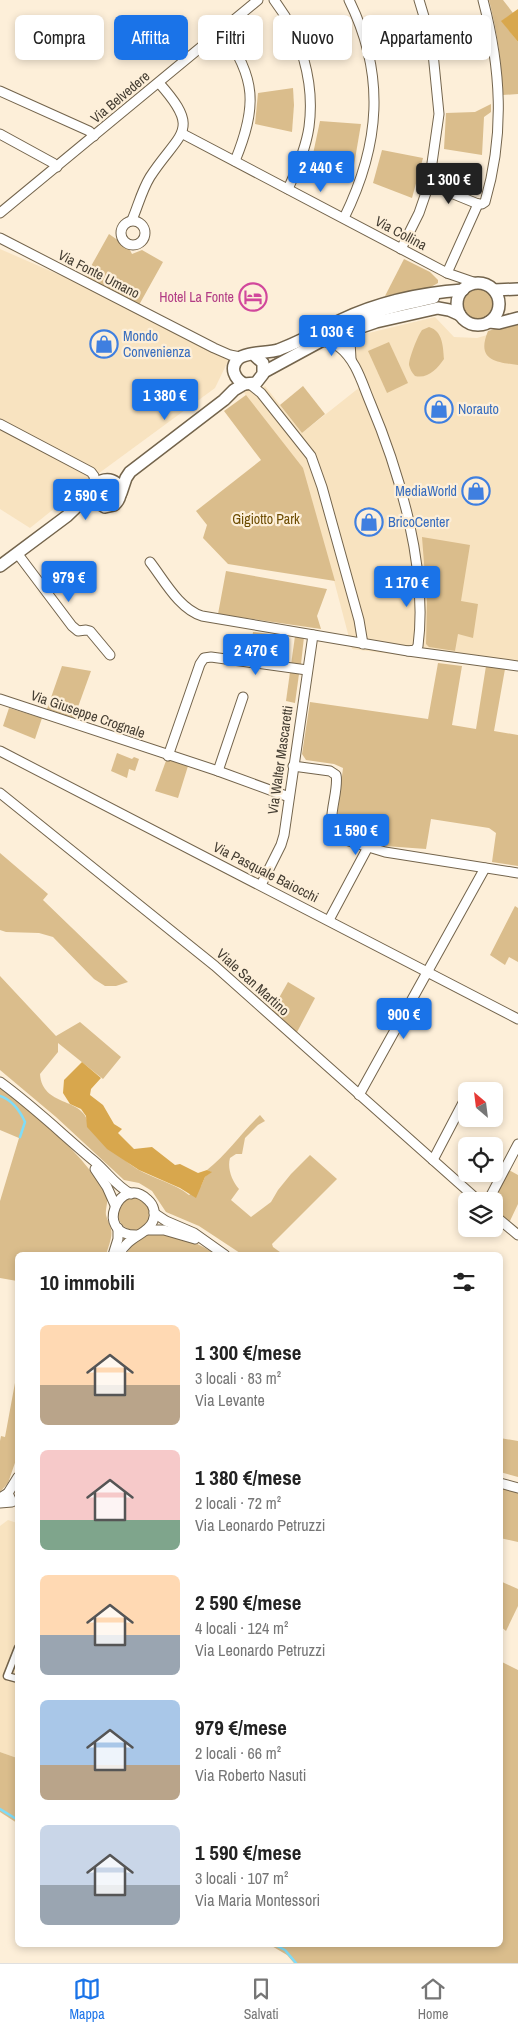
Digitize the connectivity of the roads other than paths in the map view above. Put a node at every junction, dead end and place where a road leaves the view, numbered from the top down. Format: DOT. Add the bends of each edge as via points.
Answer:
graph roads {
  1 [pos="258,0"];
  2 [pos="274,0"];
  3 [pos="349,0"];
  4 [pos="419,0"];
  5 [pos="483,0"];
  6 [pos="240,15"];
  7 [pos="198,50"];
  8 [pos="241,60"];
  9 [pos="159,82"];
  10 [pos="0,91"];
  11 [pos="0,134"];
  12 [pos="182,134"];
  13 [pos="94,136"];
  14 [pos="235,161"];
  15 [pos="56,167"];
  16 [pos="429,184"];
  17 [pos="288,189"];
  18 [pos="478,204"];
  19 [pos="0,213"];
  20 [pos="344,218"];
  21 [pos="132,220"];
  22 [pos="0,238"];
  23 [pos="401,249"];
  24 [pos="449,275"];
  25 [pos="476,283"];
  26 [pos="464,289"];
  27 [pos="518,289"];
  28 [pos="494,290"];
  29 [pos="448,291"];
  30 [pos="460,316"];
  31 [pos="518,318"];
  32 [pos="489,322"];
  33 [pos="352,328"];
  34 [pos="321,341"];
  35 [pos="254,355"];
  36 [pos="240,357"];
  37 [pos="351,360"];
  38 [pos="235,376"];
  39 [pos="255,380"];
  40 [pos="0,424"];
  41 [pos="109,480"];
  42 [pos="95,489"];
  43 [pos="121,493"];
  44 [pos="100,505"];
  45 [pos="67,516"];
  46 [pos="17,553"];
  47 [pos="150,562"];
  48 [pos="0,566"];
  49 [pos="420,634"];
  50 [pos="313,635"];
  51 [pos="363,644"];
  52 [pos="408,651"];
  53 [pos="110,655"];
  54 [pos="434,655"];
  55 [pos="518,666"];
  56 [pos="307,670"];
  57 [pos="243,697"];
  58 [pos="0,699"];
  59 [pos="0,751"];
  60 [pos="168,756"];
  61 [pos="293,766"];
  62 [pos="218,771"];
  63 [pos="0,793"];
  64 [pos="289,797"];
  65 [pos="368,847"];
  66 [pos="485,868"];
  67 [pos="518,873"];
  68 [pos="261,885"];
  69 [pos="329,920"];
  70 [pos="428,972"];
  71 [pos="518,1019"];
  72 [pos="0,1082"];
  73 [pos="359,1095"];
  74 [pos="458,1112"];
  75 [pos="518,1144"];
  76 [pos="83,1152"];
  77 [pos="433,1160"];
  78 [pos="468,1192"];
  79 [pos="493,1192"];
  80 [pos="131,1194"];
  81 [pos="115,1205"];
  82 [pos="154,1212"];
  83 [pos="503,1222"];
  84 [pos="118,1228"];
  85 [pos="147,1230"];
  86 [pos="137,1234"];
  87 [pos="518,1235"];
  88 [pos="209,1245"];
  89 [pos="114,1252"];
  90 [pos="121,1252"];
  91 [pos="220,1252"];
  92 [pos="15,1482"];
  93 [pos="503,1484"];
  94 [pos="518,1488"];
  95 [pos="8,1493"];
  96 [pos="0,1498"];
  97 [pos="0,1503"];
  98 [pos="15,1656"];
  99 [pos="15,1678"];
  1 -- 6 [label="street, Via Belvedere"];
  2 -- 17 [label="street" via="292,28 308,77 309,127 305,147"];
  3 -- 20 [label="street" via="358,17 372,70 374,113 365,170"];
  4 -- 16 [label="street" via="432,43 440,114"];
  5 -- 18 [label="street" via="492,33 500,104 494,167 485,202"];
  7 -- 9 [label="street, Via Belvedere"];
  8 -- 14 [label="street" via="251,97 248,123"];
  9 -- 12 [label="street" via="183,117"];
  9 -- 13 [label="street, Via Belvedere"];
  10 -- 13 [label="street"];
  11 -- 15 [label="street"];
  12 -- 14 [label="street, Via Collina"];
  12 -- 21 [label="street" via="150,178"];
  13 -- 15 [label="street, Via Belvedere"];
  14 -- 17 [label="street, Via Collina"];
  15 -- 19 [label="street, Via Belvedere"];
  16 -- 18 [label="street"];
  16 -- 23 [label="street"];
  17 -- 20 [label="street, Via Collina"];
  18 -- 24 [label="street"];
  20 -- 23 [label="street, Via Collina"];
  22 -- 36 [label="street, Via Fonte Umano" via="214,348"];
  23 -- 24 [label="street, Via Collina"];
  24 -- 25 [label="street, Via Collina"];
  24 -- 26 [label="street, Via Collina"];
  24 -- 29 [label="street" via="452,284"];
  25 -- 26 [label="main road"];
  25 -- 28 [label="main road"];
  26 -- 29 [label="main road"];
  26 -- 30 [label="main road" via="457,302"];
  27 -- 28 [label="main road"];
  28 -- 32 [label="main road" via="500,308"];
  29 -- 33 [label="street" via="442,296 367,317"];
  29 -- 35 [label="main road" via="378,305 288,346"];
  30 -- 32 [label="main road" via="472,325"];
  30 -- 33 [label="main road" via="449,310 429,309"];
  31 -- 32 [label="main road"];
  33 -- 34 [label="main road"];
  33 -- 37 [label="street"];
  34 -- 37 [label="street" via="336,345"];
  34 -- 39 [label="main road"];
  35 -- 36 [label="main road"];
  35 -- 39 [label="main road" via="263,363"];
  36 -- 38 [label="main road" via="234,365"];
  37 -- 49 [label="street" via="385,439 408,520 418,581"];
  38 -- 39 [label="main road"];
  38 -- 41 [label="main road" via="221,395"];
  39 -- 43 [label="main road" via="236,388 130,472"];
  39 -- 51 [label="street" via="261,393 311,456"];
  40 -- 42 [label="street" via="91,472"];
  41 -- 42 [label="main road" via="101,481"];
  41 -- 43 [label="main road" via="116,483"];
  42 -- 44 [label="main road" via="95,499"];
  42 -- 45 [label="main road"];
  43 -- 44 [label="main road" via="114,505"];
  44 -- 45 [label="main road" via="87,505"];
  45 -- 46 [label="main road"];
  46 -- 48 [label="main road"];
  46 -- 53 [label="street" via="72,626 78,631 89,630"];
  47 -- 50 [label="street" via="194,614"];
  49 -- 52 [label="street" via="418,646"];
  49 -- 54 [label="street" via="422,645"];
  50 -- 51 [label="street"];
  50 -- 56 [label="street, Via Walter Mascaretti"];
  51 -- 52 [label="street"];
  52 -- 54 [label="street"];
  54 -- 55 [label="street"];
  56 -- 60 [label="street" via="204,658"];
  56 -- 61 [label="street, Via Walter Mascaretti"];
  57 -- 62 [label="street"];
  58 -- 60 [label="street, Via Giuseppe Crognale"];
  59 -- 68 [label="street, Via Pasquale Baiocchi"];
  60 -- 62 [label="street, Via Giuseppe Crognale"];
  61 -- 64 [label="street, Via Walter Mascaretti"];
  61 -- 65 [label="street" via="330,771 336,775 333,832 339,838"];
  62 -- 64 [label="street, Via Giuseppe Crognale"];
  63 -- 73 [label="street, Viale San Martino" via="197,951"];
  64 -- 68 [label="street, Via Walter Mascaretti" via="281,845"];
  65 -- 66 [label="street"];
  65 -- 69 [label="street"];
  66 -- 67 [label="street"];
  66 -- 70 [label="street"];
  68 -- 69 [label="street, Via Pasquale Baiocchi"];
  69 -- 70 [label="street, Via Pasquale Baiocchi"];
  70 -- 71 [label="street, Via Pasquale Baiocchi"];
  70 -- 73 [label="street"];
  72 -- 76 [label="street"];
  73 -- 77 [label="street, Viale San Martino"];
  74 -- 77 [label="street"];
  75 -- 79 [label="street"];
  76 -- 80 [label="street"];
  76 -- 81 [label="street"];
  77 -- 78 [label="street, Viale San Martino"];
  80 -- 81 [label="street" via="122,1197"];
  80 -- 82 [label="street" via="147,1198"];
  81 -- 84 [label="street" via="113,1217"];
  82 -- 85 [label="street" via="153,1222"];
  82 -- 88 [label="street"];
  83 -- 87 [label="street"];
  84 -- 86 [label="street" via="130,1235"];
  84 -- 89 [label="street"];
  85 -- 86 [label="street"];
  85 -- 88 [label="street" via="164,1230"];
  86 -- 90 [label="street"];
  88 -- 91 [label="street"];
  92 -- 95 [label="street"];
  93 -- 94 [label="street"];
  95 -- 96 [label="street"];
  95 -- 97 [label="street" via="12,1502"];
  98 -- 99 [label="street" via="7,1676"];
}
